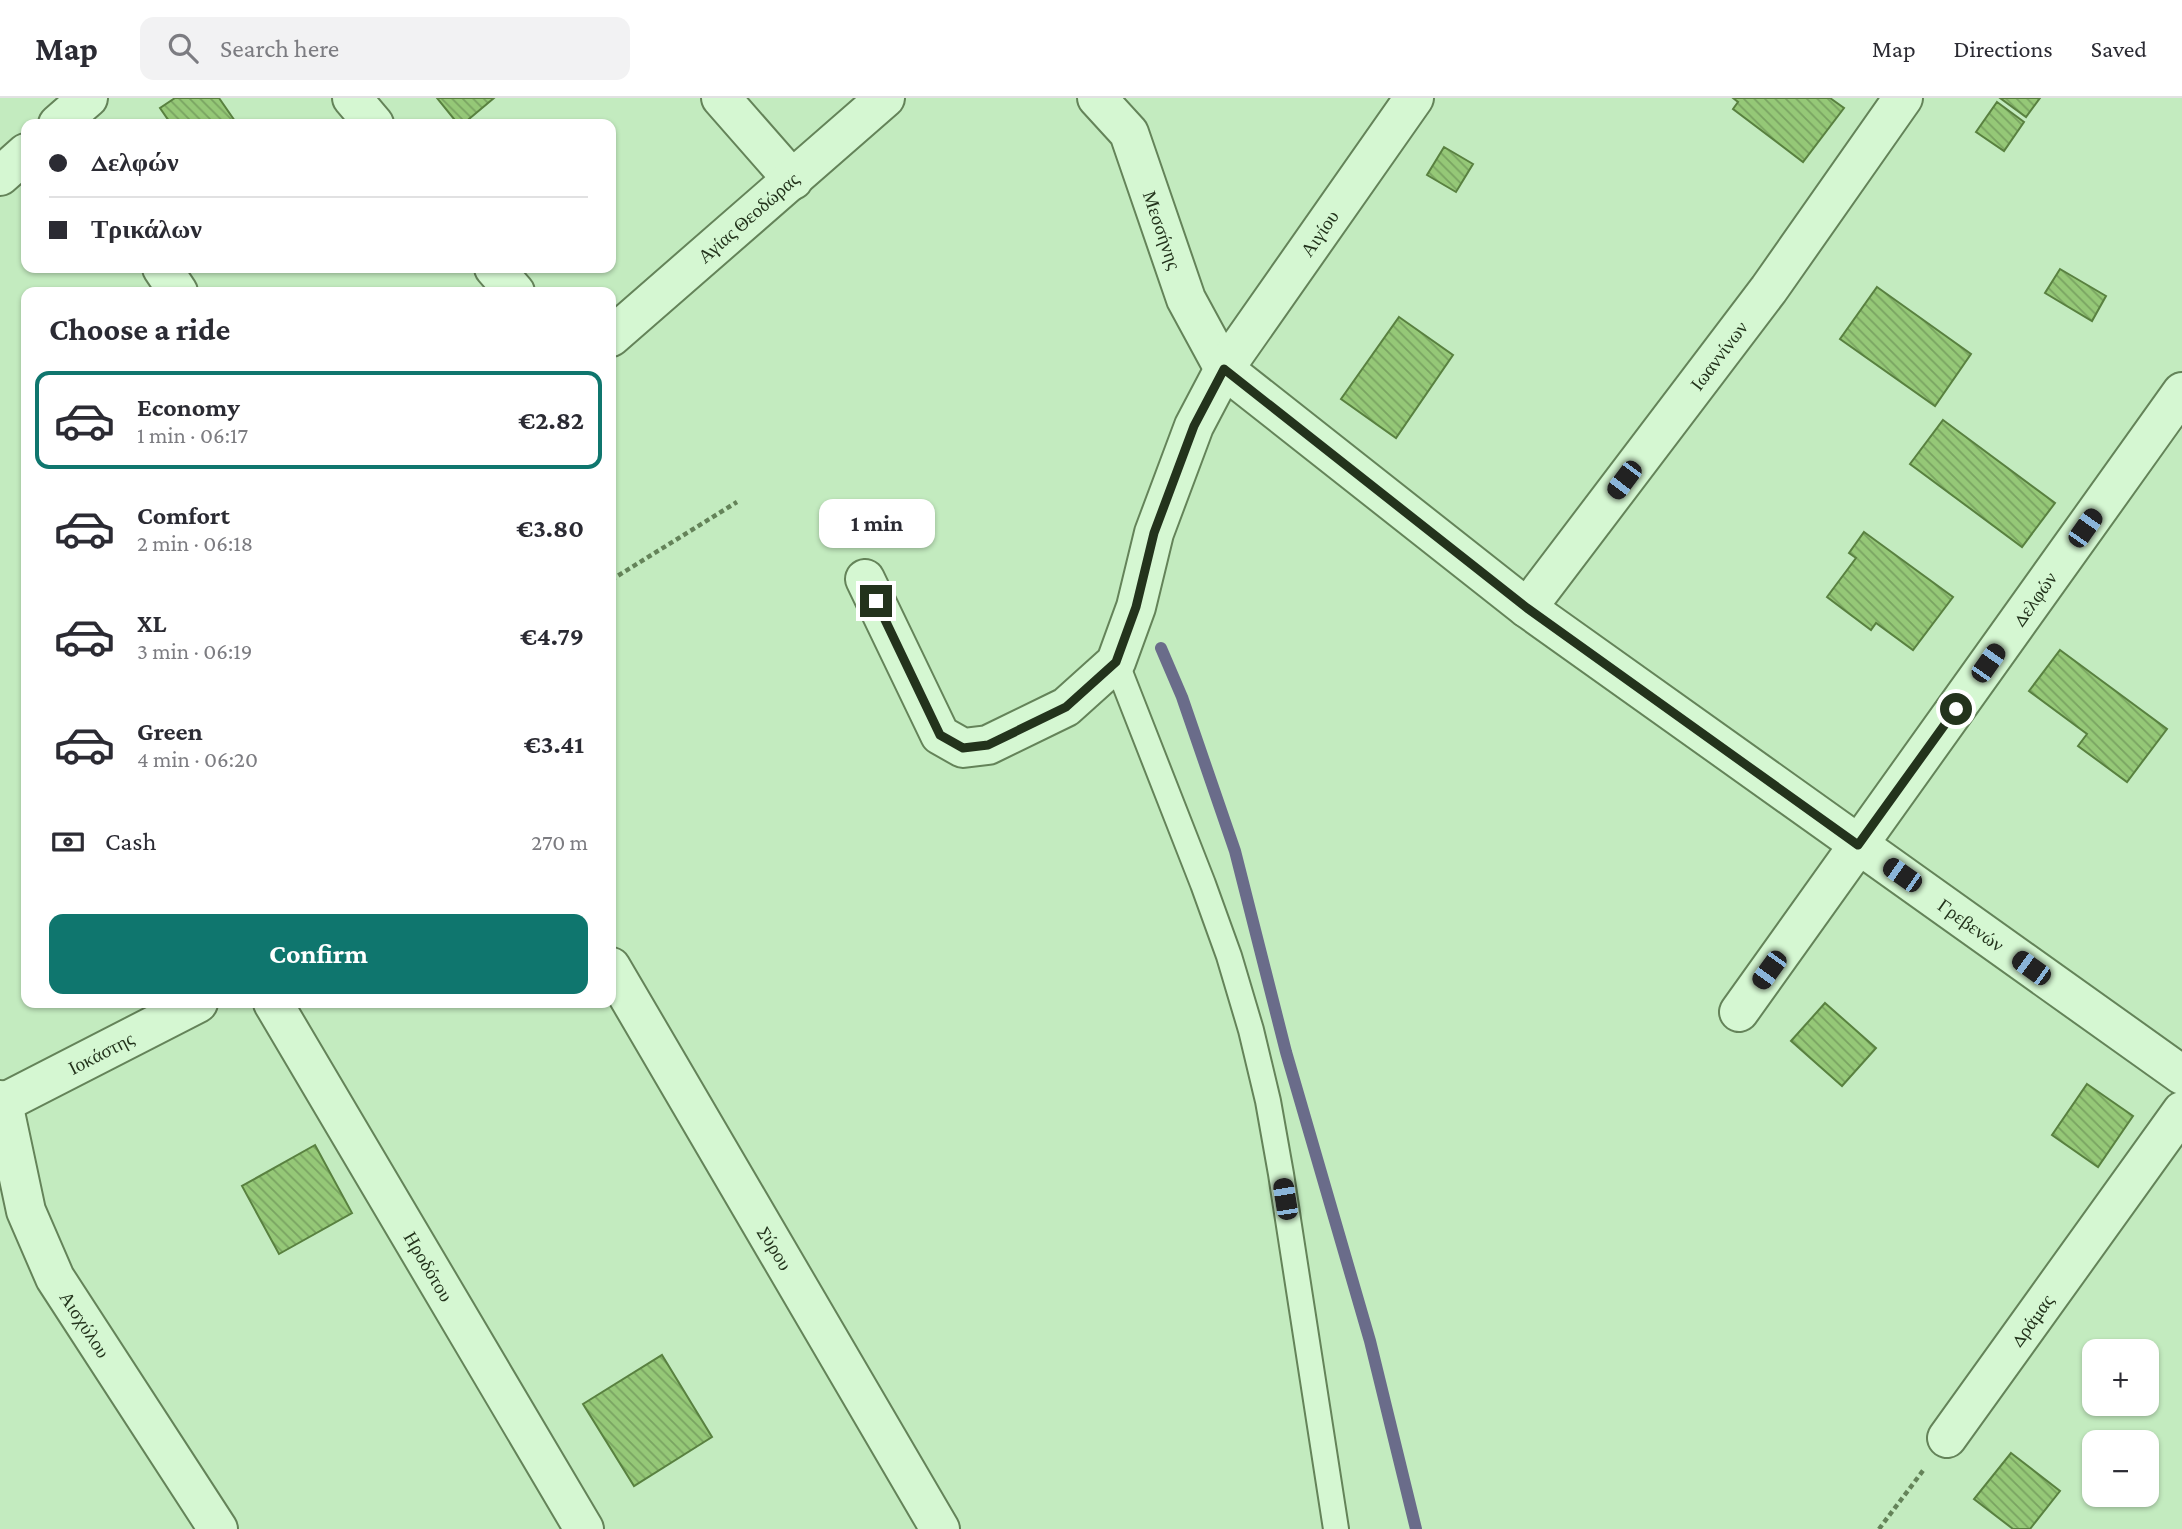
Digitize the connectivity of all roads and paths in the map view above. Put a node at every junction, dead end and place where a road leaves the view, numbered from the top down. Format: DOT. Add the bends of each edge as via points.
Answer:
graph roads {
  1 [pos="352,98"];
  2 [pos="721,98"];
  3 [pos="885,98"];
  4 [pos="1097,98"];
  5 [pos="1414,98"];
  6 [pos="1903,98"];
  7 [pos="370,119"];
  8 [pos="21,157"];
  9 [pos="0,176"];
  10 [pos="793,180"];
  11 [pos="498,273"];
  12 [pos="511,287"];
  13 [pos="616,333"];
  14 [pos="1224,369"];
  15 [pos="2182,392"];
  16 [pos="737,502"];
  17 [pos="616,577"];
  18 [pos="865,579"];
  19 [pos="1527,608"];
  20 [pos="1116,662"];
  21 [pos="1858,845"];
  22 [pos="616,976"];
  23 [pos="188,1008"];
  24 [pos="276,1008"];
  25 [pos="1739,1012"];
  26 [pos="2182,1075"];
  27 [pos="2,1102"];
  28 [pos="2182,1111"];
  29 [pos="1947,1438"];
  30 [pos="926,1524"];
  31 [pos="218,1529"];
  32 [pos="584,1529"];
  33 [pos="1336,1529"];
  34 [pos="1879,1529"];
  1 -- 7 [label="street"];
  2 -- 10 [label="street"];
  3 -- 10 [label="street, Αγίας Θεοδώρας"];
  4 -- 14 [label="street, Μεσσήνης" via="1129,133 1186,299"];
  5 -- 14 [label="street, Αιγίου"];
  6 -- 19 [label="street, Ιωαννίνων" via="1769,289"];
  8 -- 9 [label="street"];
  10 -- 13 [label="street, Αγίας Θεοδώρας"];
  11 -- 12 [label="street"];
  14 -- 19 [label="street, Γρεβενών"];
  14 -- 20 [label="street, Αιγίου" via="1194,426 1154,533 1136,607"];
  15 -- 21 [label="street, Δελφών"];
  16 -- 17 [label="path"];
  18 -- 20 [label="street" via="940,735 963,748 988,745 1066,707"];
  19 -- 21 [label="street, Γρεβενών"];
  20 -- 33 [label="lane" via="1203,884 1251,1030 1281,1174"];
  21 -- 25 [label="street, Δελφών"];
  21 -- 26 [label="street, Γρεβενών"];
  22 -- 30 [label="street, Σύρου"];
  23 -- 27 [label="street, Ιοκάστης"];
  24 -- 32 [label="street, Ηροδότου"];
  27 -- 31 [label="street, Αισχύλου" via="26,1211 55,1278"];
  28 -- 29 [label="street, Δράμας"];
  29 -- 34 [label="path"];
}
